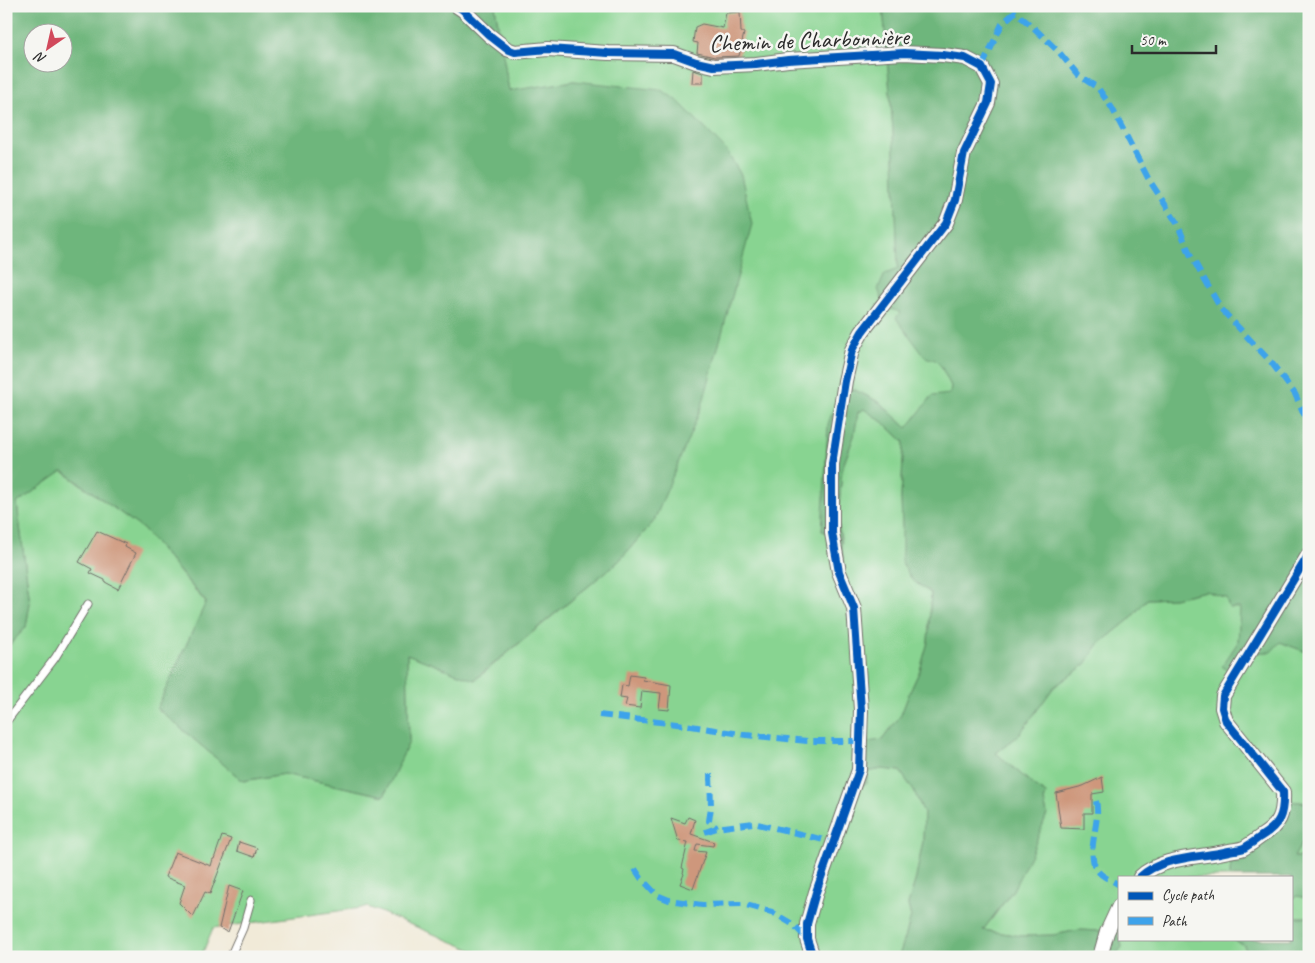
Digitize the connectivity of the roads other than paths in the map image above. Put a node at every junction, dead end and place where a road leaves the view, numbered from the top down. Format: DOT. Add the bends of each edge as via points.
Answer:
graph roads {
  1 [pos="458,6"];
  2 [pos="1309,554"];
  3 [pos="88,604"];
  4 [pos="6,722"];
  5 [pos="1141,876"];
  6 [pos="251,900"];
  7 [pos="1118,908"];
  8 [pos="230,957"];
  9 [pos="813,957"];
  10 [pos="1100,957"];
  1 -- 9 [label="street, Chemin de Charbonnière" via="489,35 516,52 548,49 674,54 714,66 904,53 943,55 965,58 982,67 991,84 988,103 964,153 955,200 946,223 862,332 852,350 845,381 832,464 832,533 839,572 854,608 861,710 860,770 807,924 807,939"];
  2 -- 5 [label="street" via="1223,696 1226,721 1283,792 1280,819 1266,834 1243,848 1166,862"];
  3 -- 4 [label="lane" via="55,658"];
  6 -- 8 [label="lane"];
  7 -- 10 [label="street"];
}
